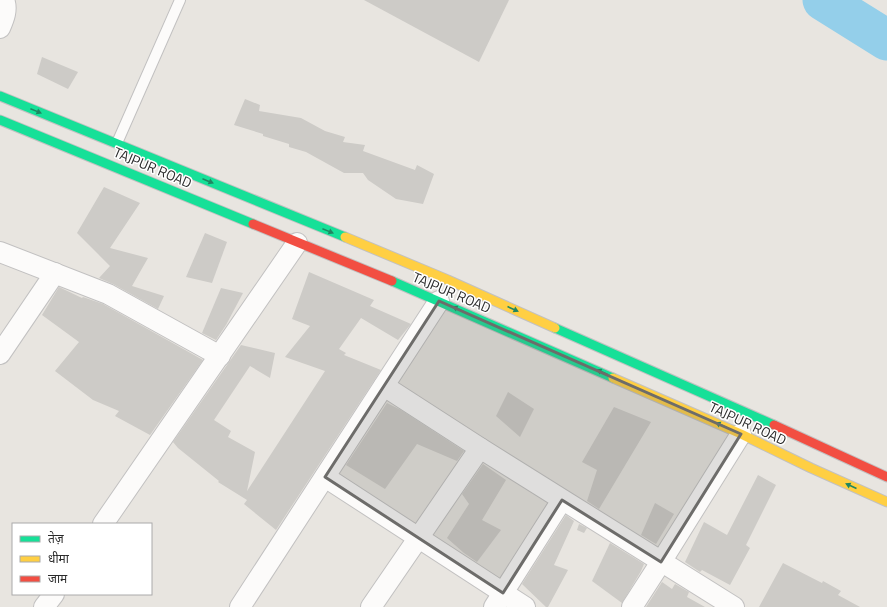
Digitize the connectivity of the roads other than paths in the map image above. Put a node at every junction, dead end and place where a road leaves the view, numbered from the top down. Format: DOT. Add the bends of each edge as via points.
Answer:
graph roads {
  1 [pos="4,0"];
  2 [pos="180,0"];
  3 [pos="0,28"];
  4 [pos="0,96"];
  5 [pos="0,120"];
  6 [pos="117,143"];
  7 [pos="298,243"];
  8 [pos="0,252"];
  9 [pos="55,273"];
  10 [pos="440,301"];
  11 [pos="485,308"];
  12 [pos="0,354"];
  13 [pos="220,356"];
  14 [pos="384,386"];
  15 [pos="740,434"];
  16 [pos="480,448"];
  17 [pos="324,477"];
  18 [pos="887,478"];
  19 [pos="562,500"];
  20 [pos="887,502"];
  21 [pos="103,523"];
  22 [pos="419,537"];
  23 [pos="661,562"];
  24 [pos="53,595"];
  25 [pos="499,600"];
  26 [pos="44,607"];
  27 [pos="240,607"];
  28 [pos="371,607"];
  29 [pos="525,607"];
  30 [pos="632,607"];
  31 [pos="734,607"];
  1 -- 3 [label="street" via="5,14"];
  2 -- 6 [label="lane"];
  4 -- 6 [label="main road, TAJPUR ROAD, one-way"];
  5 -- 7 [label="main road, TAJPUR ROAD"];
  6 -- 11 [label="main road, TAJPUR ROAD, one-way"];
  7 -- 10 [label="main road, TAJPUR ROAD"];
  7 -- 13 [label="street"];
  8 -- 9 [label="street"];
  9 -- 12 [label="street"];
  9 -- 13 [label="street" via="108,294"];
  11 -- 10 [label="main road, TAJPUR ROAD, one-way"];
  10 -- 14 [label="street"];
  15 -- 11 [label="main road, TAJPUR ROAD, one-way"];
  11 -- 18 [label="main road, TAJPUR ROAD, one-way" via="750,414"];
  13 -- 21 [label="street"];
  14 -- 16 [label="street"];
  14 -- 17 [label="street"];
  20 -- 15 [label="main road, TAJPUR ROAD, one-way"];
  15 -- 23 [label="street"];
  16 -- 19 [label="street"];
  16 -- 22 [label="street"];
  17 -- 22 [label="street"];
  17 -- 27 [label="street"];
  19 -- 23 [label="street"];
  19 -- 25 [label="street"];
  22 -- 25 [label="street"];
  22 -- 28 [label="street"];
  23 -- 30 [label="street"];
  23 -- 31 [label="street"];
  24 -- 26 [label="street"];
  25 -- 29 [label="street"];
}
